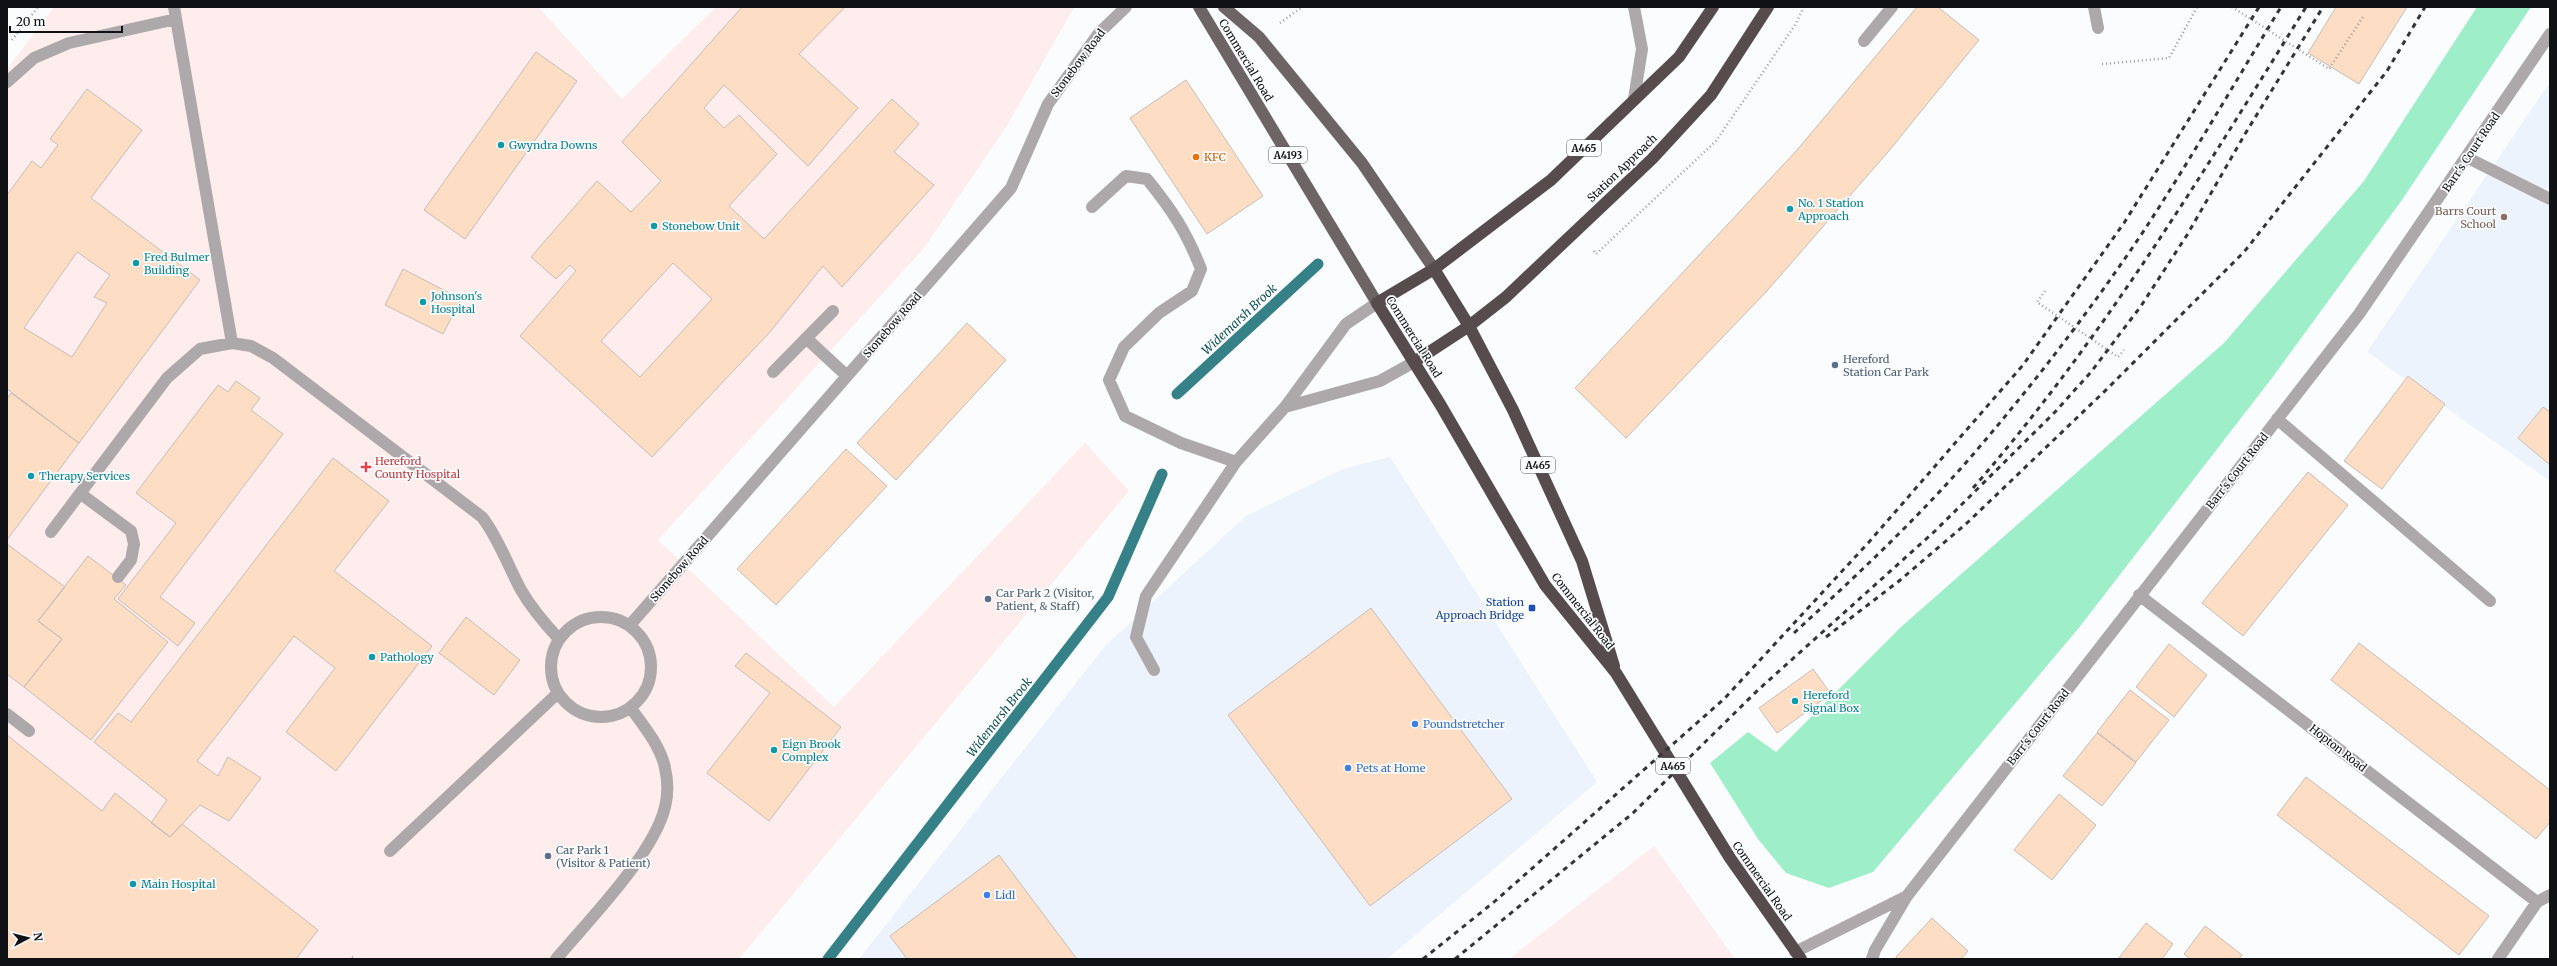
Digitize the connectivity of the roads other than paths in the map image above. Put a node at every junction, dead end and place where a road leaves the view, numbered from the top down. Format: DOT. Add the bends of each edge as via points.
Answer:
graph roads {
  1 [pos="1126,7"];
  2 [pos="1199,7"];
  3 [pos="1224,7"];
  4 [pos="1634,7"];
  5 [pos="1713,7"];
  6 [pos="1768,7"];
  7 [pos="1892,7"];
  8 [pos="2094,7"];
  9 [pos="175,13"];
  10 [pos="2098,28"];
  11 [pos="2550,34"];
  12 [pos="1864,42"];
  13 [pos="7,82"];
  14 [pos="1634,99"];
  15 [pos="2468,158"];
  16 [pos="2550,199"];
  17 [pos="1092,207"];
  18 [pos="1434,269"];
  19 [pos="1378,303"];
  20 [pos="833,311"];
  21 [pos="1469,326"];
  22 [pos="806,338"];
  23 [pos="232,343"];
  24 [pos="1414,362"];
  25 [pos="772,372"];
  26 [pos="847,376"];
  27 [pos="1284,407"];
  28 [pos="2277,419"];
  29 [pos="1236,462"];
  30 [pos="81,494"];
  31 [pos="51,532"];
  32 [pos="118,577"];
  33 [pos="2139,595"];
  34 [pos="2490,601"];
  35 [pos="630,625"];
  36 [pos="560,639"];
  37 [pos="1154,670"];
  38 [pos="1616,673"];
  39 [pos="558,693"];
  40 [pos="631,708"];
  41 [pos="7,714"];
  42 [pos="29,731"];
  43 [pos="390,851"];
  44 [pos="2550,895"];
  45 [pos="1907,896"];
  46 [pos="2537,902"];
  47 [pos="1798,956"];
  48 [pos="556,959"];
  49 [pos="1872,959"];
  50 [pos="2498,959"];
  1 -- 26 [label="street, Stonebow Road" via="1099,33 1048,104 1011,188"];
  2 -- 19 [label="main road, Commercial Road / A4193"];
  3 -- 18 [label="main road, Commercial Road" via="1259,37 1362,162"];
  4 -- 14 [label="street" via="1642,49"];
  5 -- 14 [label="highway, A465" via="1679,57"];
  6 -- 21 [label="highway, Station Approach" via="1711,95 1652,159 1506,297"];
  7 -- 12 [label="street"];
  8 -- 10 [label="street"];
  9 -- 13 [label="street" via="68,43 34,58"];
  9 -- 23 [label="street"];
  11 -- 15 [label="street, Barr's Court Road"];
  14 -- 18 [label="highway, A465" via="1551,180"];
  15 -- 16 [label="street"];
  15 -- 28 [label="street, Barr's Court Road" via="2359,314"];
  17 -- 29 [label="street" via="1126,176 1147,179 1174,212 1201,269 1192,291 1159,313 1124,348 1109,380 1125,416 1181,443"];
  18 -- 19 [label="highway"];
  18 -- 21 [label="highway, Commercial Road / A465"];
  19 -- 24 [label="highway, Commercial Road / A465"];
  19 -- 27 [label="street" via="1346,324"];
  20 -- 22 [label="street"];
  21 -- 24 [label="highway, Station Approach"];
  21 -- 38 [label="highway, Commercial Road / A465" via="1513,410 1582,561"];
  22 -- 25 [label="street"];
  22 -- 26 [label="street"];
  23 -- 30 [label="street" via="200,349 167,378"];
  23 -- 36 [label="street" via="252,346 273,358 482,516 494,533 530,604 539,618"];
  24 -- 27 [label="street" via="1380,381"];
  24 -- 38 [label="highway, Commercial Road / A465" via="1545,585"];
  26 -- 35 [label="street, Stonebow Road"];
  27 -- 29 [label="street"];
  28 -- 33 [label="street, Barr's Court Road"];
  28 -- 34 [label="street"];
  29 -- 37 [label="street" via="1146,596 1136,637"];
  30 -- 31 [label="street"];
  30 -- 32 [label="street" via="131,531 134,544 131,560"];
  33 -- 45 [label="street, Barr's Court Road"];
  33 -- 46 [label="street, Hopton Road"];
  35 -- 36 [label="street" via="616,618 600,616 570,627"];
  35 -- 40 [label="street" via="643,639 651,657 652,676 644,694"];
  36 -- 39 [label="street" via="551,665"];
  38 -- 47 [label="highway, Commercial Road / A465" via="1730,858"];
  39 -- 40 [label="street" via="568,706 583,714 599,718 616,716"];
  39 -- 43 [label="street"];
  40 -- 48 [label="street" via="655,743 665,766 668,787 665,808 656,832 636,864"];
  41 -- 42 [label="street"];
  44 -- 46 [label="street"];
  45 -- 47 [label="street, Barr's Court Road"];
  45 -- 49 [label="street, Barr's Court Road"];
  46 -- 50 [label="street"];
}
